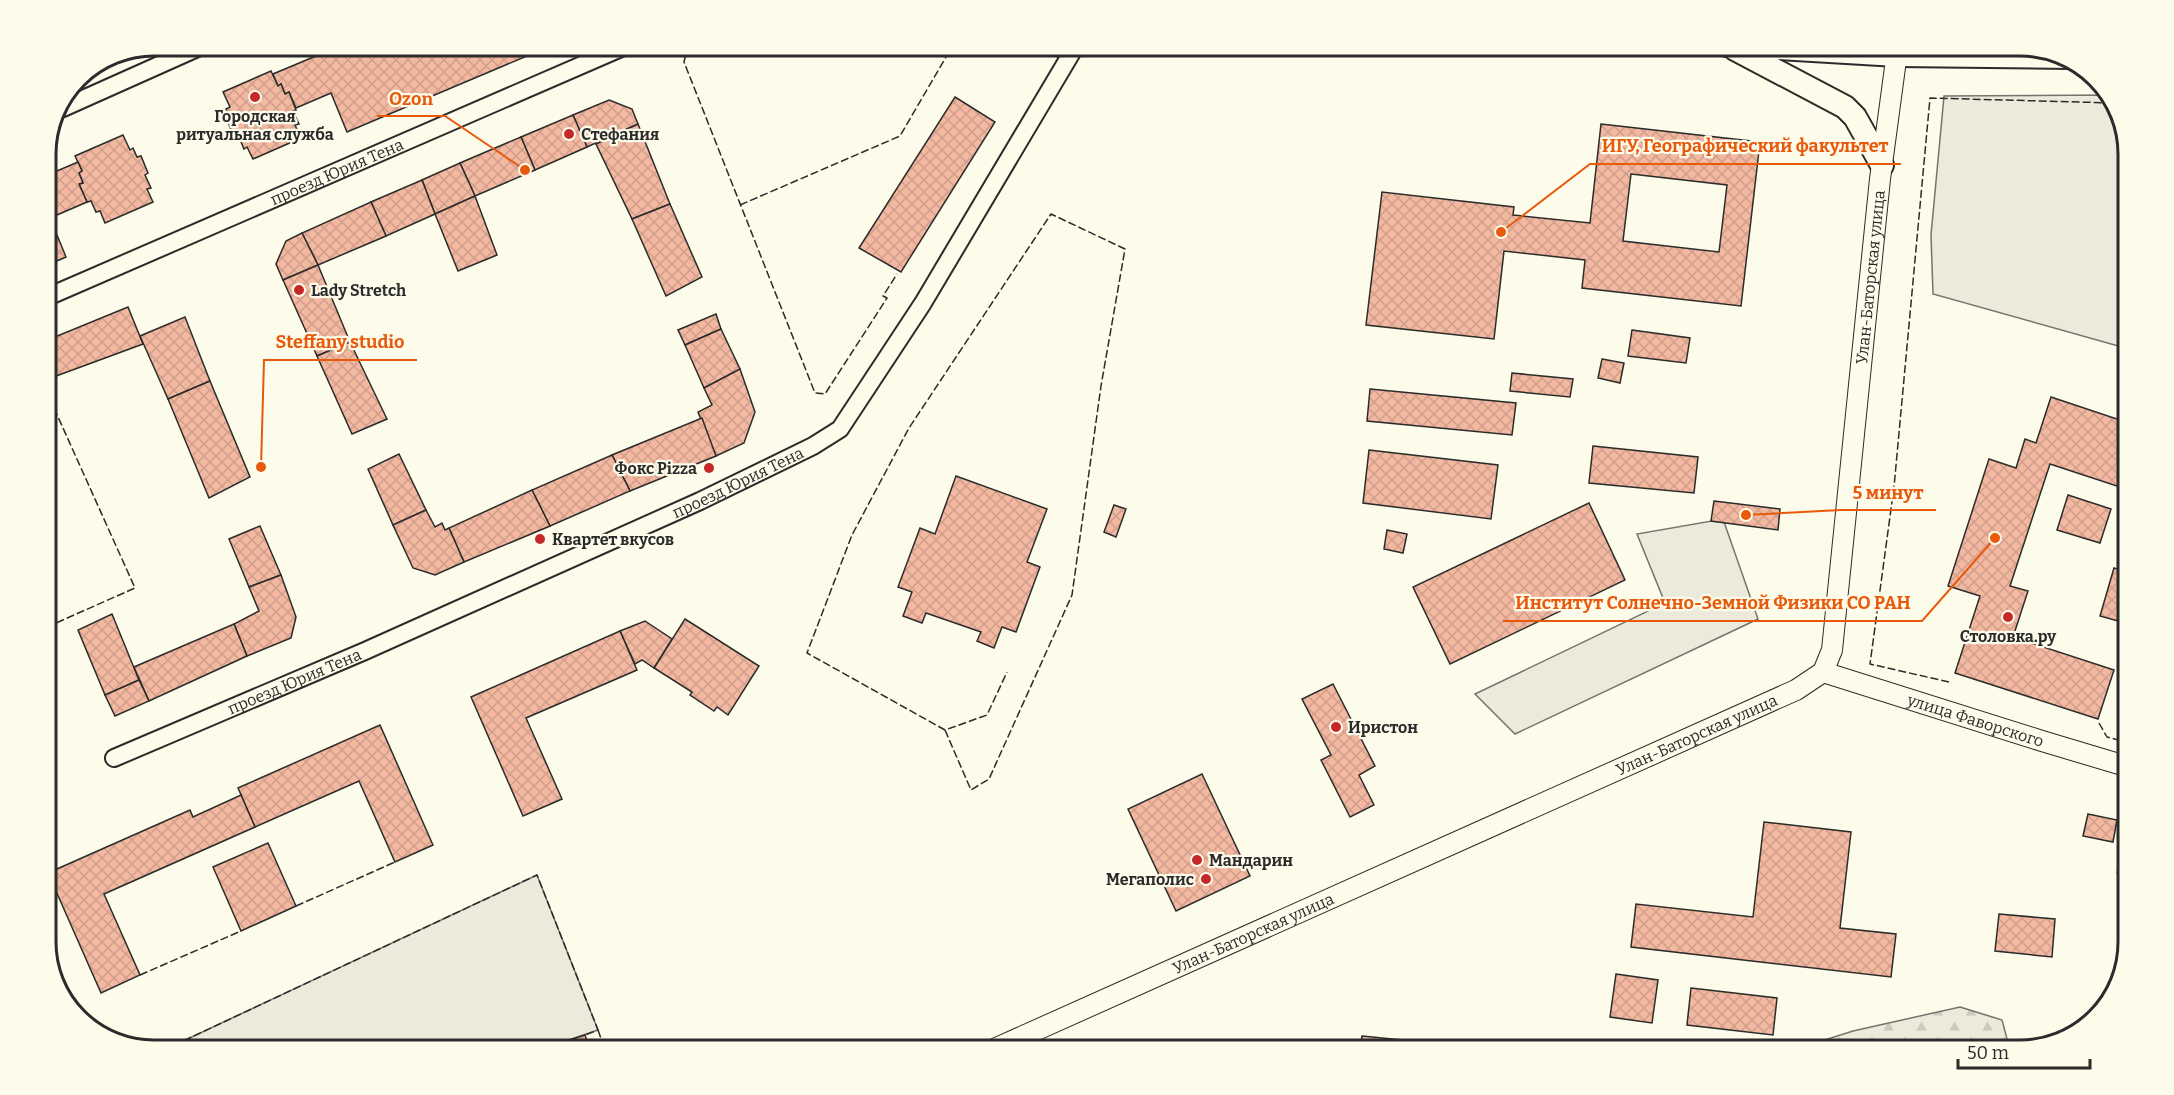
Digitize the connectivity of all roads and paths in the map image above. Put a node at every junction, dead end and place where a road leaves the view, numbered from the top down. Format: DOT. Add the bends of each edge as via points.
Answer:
graph roads {
  1 [pos="179,56"];
  2 [pos="603,56"];
  3 [pos="1070,56"];
  4 [pos="1749,56"];
  5 [pos="1896,56"];
  6 [pos="69,105"];
  7 [pos="1882,165"];
  8 [pos="56,293"];
  9 [pos="1823,672"];
  10 [pos="114,758"];
  11 [pos="2118,764"];
  12 [pos="1014,1040"];
  1 -- 6 [label="street"];
  2 -- 8 [label="street, проезд Юрия Тена"];
  3 -- 10 [label="street, проезд Юрия Тена" via="923,303 840,429 700,501"];
  4 -- 7 [label="main road" via="1845,107 1855,117"];
  5 -- 7 [label="street, Улан-Баторская улица"];
  7 -- 9 [label="street, Улан-Баторская улица" via="1832,650"];
  9 -- 11 [label="street, улица Фаворского"];
  9 -- 12 [label="street, Улан-Баторская улица" via="1796,690"];
}
